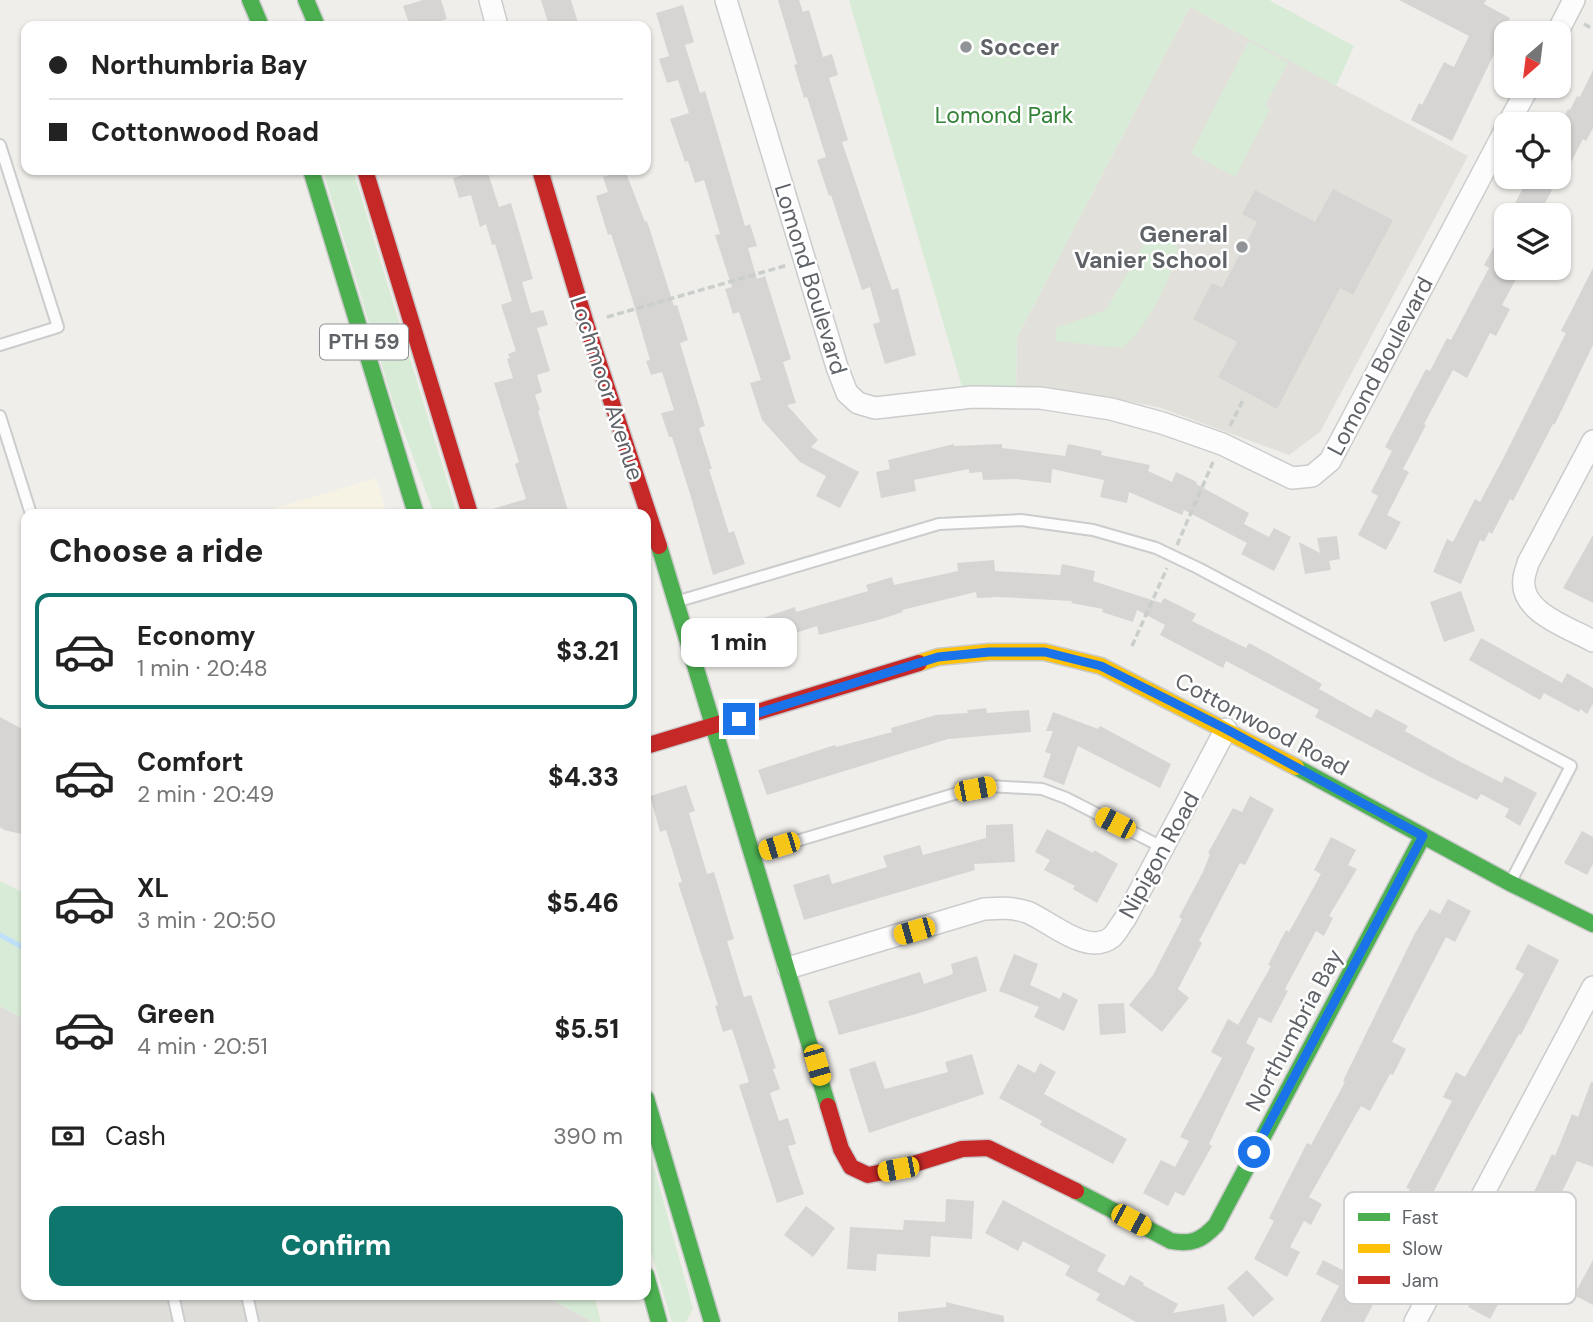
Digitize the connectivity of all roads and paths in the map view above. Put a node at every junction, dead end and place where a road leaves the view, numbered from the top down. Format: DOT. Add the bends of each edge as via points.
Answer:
graph roads {
  1 [pos="250,0"];
  2 [pos="306,0"];
  3 [pos="489,0"];
  4 [pos="726,0"];
  5 [pos="1574,0"];
  6 [pos="1583,0"];
  7 [pos="1593,5"];
  8 [pos="259,21"];
  9 [pos="315,21"];
  10 [pos="495,21"];
  11 [pos="1563,21"];
  12 [pos="0,145"];
  13 [pos="1494,152"];
  14 [pos="313,175"];
  15 [pos="367,175"];
  16 [pos="541,175"];
  17 [pos="805,261"];
  18 [pos="586,324"];
  19 [pos="0,345"];
  20 [pos="1244,398"];
  21 [pos="0,416"];
  22 [pos="1230,426"];
  23 [pos="1593,441"];
  24 [pos="29,509"];
  25 [pos="414,509"];
  26 [pos="468,509"];
  27 [pos="647,509"];
  28 [pos="651,522"];
  29 [pos="677,601"];
  30 [pos="1593,640"];
  31 [pos="714,727"];
  32 [pos="1226,729"];
  33 [pos="651,745"];
  34 [pos="1423,836"];
  35 [pos="1164,848"];
  36 [pos="753,854"];
  37 [pos="1510,883"];
  38 [pos="1593,924"];
  39 [pos="788,968"];
  40 [pos="1593,987"];
  41 [pos="651,1115"];
  42 [pos="1484,1192"];
  43 [pos="651,1293"];
  44 [pos="174,1300"];
  45 [pos="248,1300"];
  46 [pos="1425,1304"];
  47 [pos="179,1322"];
  48 [pos="253,1322"];
  49 [pos="659,1322"];
  50 [pos="712,1322"];
  51 [pos="1415,1322"];
  1 -- 8 [label="street"];
  2 -- 9 [label="street"];
  3 -- 10 [label="street"];
  4 -- 17 [label="street, Lomond Boulevard"];
  5 -- 11 [label="street"];
  6 -- 7 [label="street"];
  12 -- 19 [label="lane" via="58,327"];
  13 -- 17 [label="street, Lomond Boulevard" via="1330,461 1312,476 1292,478 1222,444 1162,423 1040,398 972,397 875,408 858,403 847,393 837,367"];
  14 -- 25 [label="street, PTH 59"];
  15 -- 26 [label="street, PTH 59"];
  16 -- 18 [label="street, Lochmoor Avenue"];
  17 -- 18 [label="path"];
  18 -- 27 [label="street, Lochmoor Avenue"];
  20 -- 22 [label="path"];
  21 -- 24 [label="lane"];
  23 -- 30 [label="street" via="1528,563 1523,581 1528,601 1540,612"];
  28 -- 29 [label="street, Lochmoor Avenue"];
  29 -- 31 [label="street, Lochmoor Avenue"];
  29 -- 37 [label="lane" via="939,524 1021,520 1093,530 1156,548 1572,766"];
  31 -- 32 [label="street, Cottonwood Road" via="938,657 1045,652 1101,666"];
  31 -- 33 [label="street, Cottonwood Road"];
  31 -- 36 [label="street, Northumbria Bay"];
  32 -- 34 [label="street, Cottonwood Road"];
  32 -- 35 [label="street, Nipigon Road"];
  34 -- 37 [label="street, Cottonwood Road"];
  34 -- 39 [label="street, Northumbria Bay" via="1216,1225 1190,1245 1171,1241 988,1148 962,1149 868,1175 851,1167 841,1149"];
  35 -- 36 [label="lane" via="1042,789 989,786"];
  35 -- 39 [label="street, Nipigon Road" via="1125,919 1111,937 1095,943 1030,913 984,909"];
  36 -- 39 [label="street, Northumbria Bay"];
  37 -- 38 [label="street, Cottonwood Road"];
  40 -- 42 [label="street"];
  41 -- 50 [label="street"];
  43 -- 49 [label="street"];
  44 -- 47 [label="lane"];
  45 -- 48 [label="lane"];
  46 -- 51 [label="street"];
}
